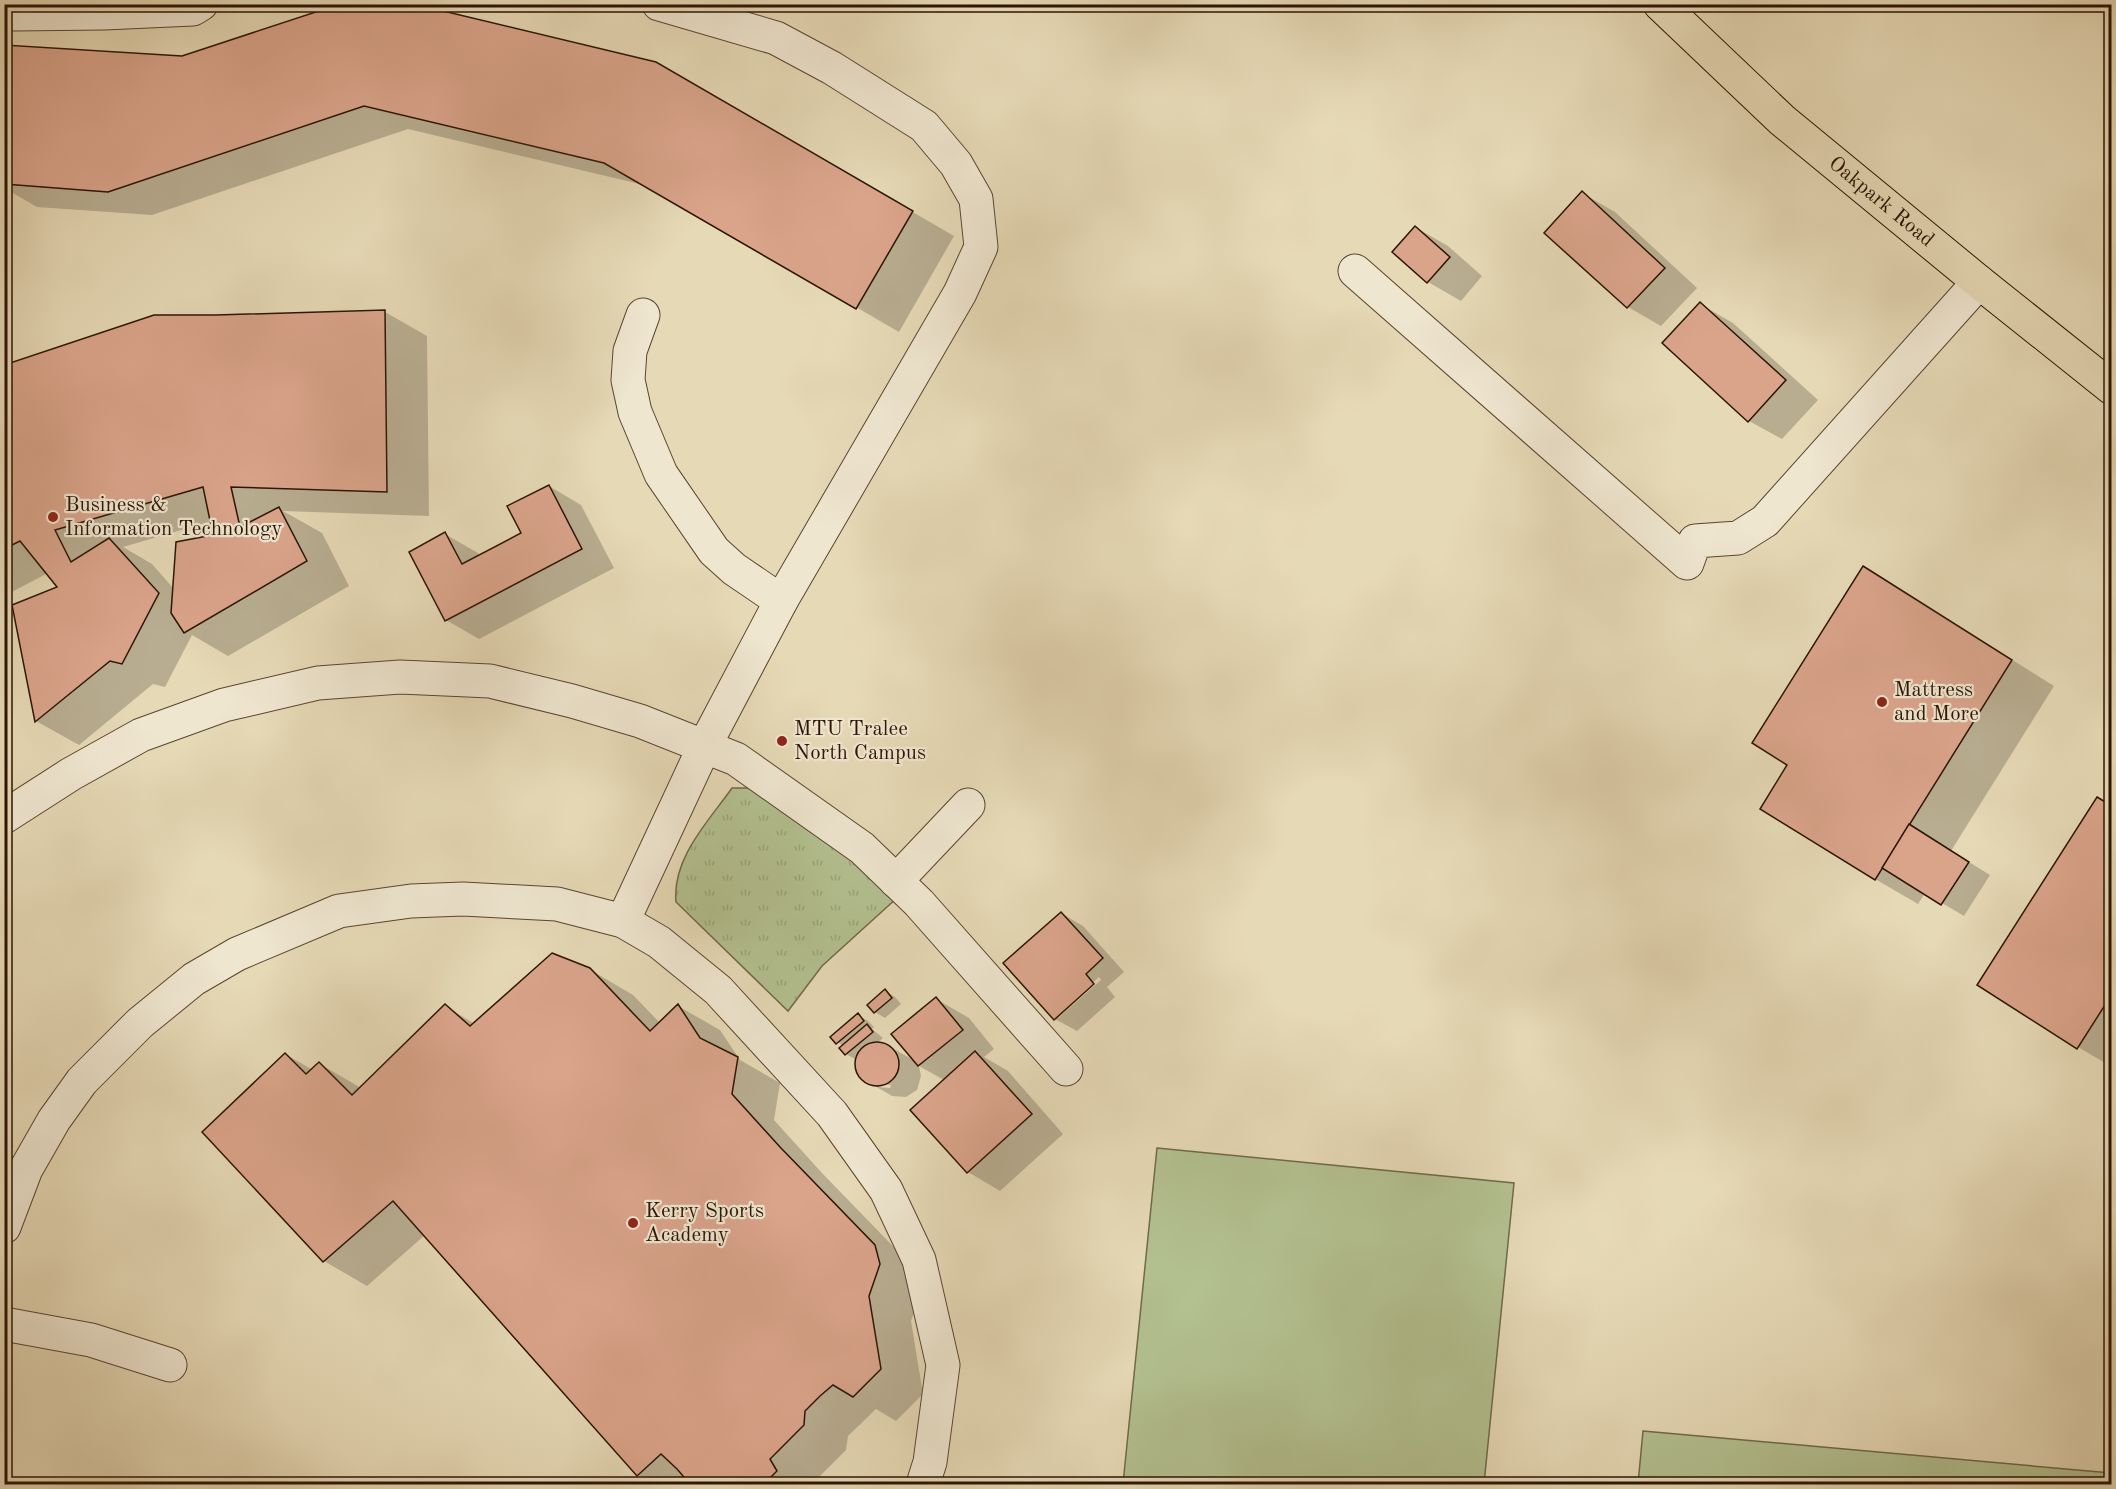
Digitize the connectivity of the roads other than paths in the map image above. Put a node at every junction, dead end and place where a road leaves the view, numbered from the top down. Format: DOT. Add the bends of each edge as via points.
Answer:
graph roads {
  1 [pos="659,4"];
  2 [pos="1660,4"];
  3 [pos="196,6"];
  4 [pos="4,12"];
  5 [pos="1354,271"];
  6 [pos="1978,282"];
  7 [pos="643,315"];
  8 [pos="2112,388"];
  9 [pos="781,601"];
  10 [pos="705,745"];
  11 [pos="968,805"];
  12 [pos="4,817"];
  13 [pos="896,881"];
  14 [pos="623,921"];
  15 [pos="1066,1069"];
  16 [pos="4,1227"];
  17 [pos="4,1324"];
  18 [pos="170,1365"];
  19 [pos="923,1485"];
  1 -- 9 [label="lane" via="776,38 832,68 924,126 956,164 976,199 981,247 960,292"];
  2 -- 6 [label="main road, Oakpark Road" via="1782,120"];
  3 -- 4 [label="lane" via="104,13"];
  5 -- 6 [label="lane" via="1687,563 1695,541 1738,538 1765,521"];
  6 -- 8 [label="main road, Oakpark Road"];
  7 -- 9 [label="lane" via="630,351 628,380 635,412 661,474 714,551"];
  9 -- 10 [label="lane"];
  10 -- 12 [label="lane" via="640,721 490,681 400,677 318,683 224,705 141,735"];
  10 -- 13 [label="lane" via="736,759 794,798 862,848"];
  10 -- 14 [label="lane"];
  11 -- 13 [label="lane"];
  13 -- 15 [label="lane"];
  14 -- 16 [label="lane" via="557,904 463,899 411,901 339,912 237,954 194,979 140,1023 82,1081 26,1168"];
  14 -- 19 [label="lane" via="659,942 718,990 832,1114 886,1190 919,1260 943,1365 930,1462"];
  17 -- 18 [label="lane" via="91,1340"];
}
